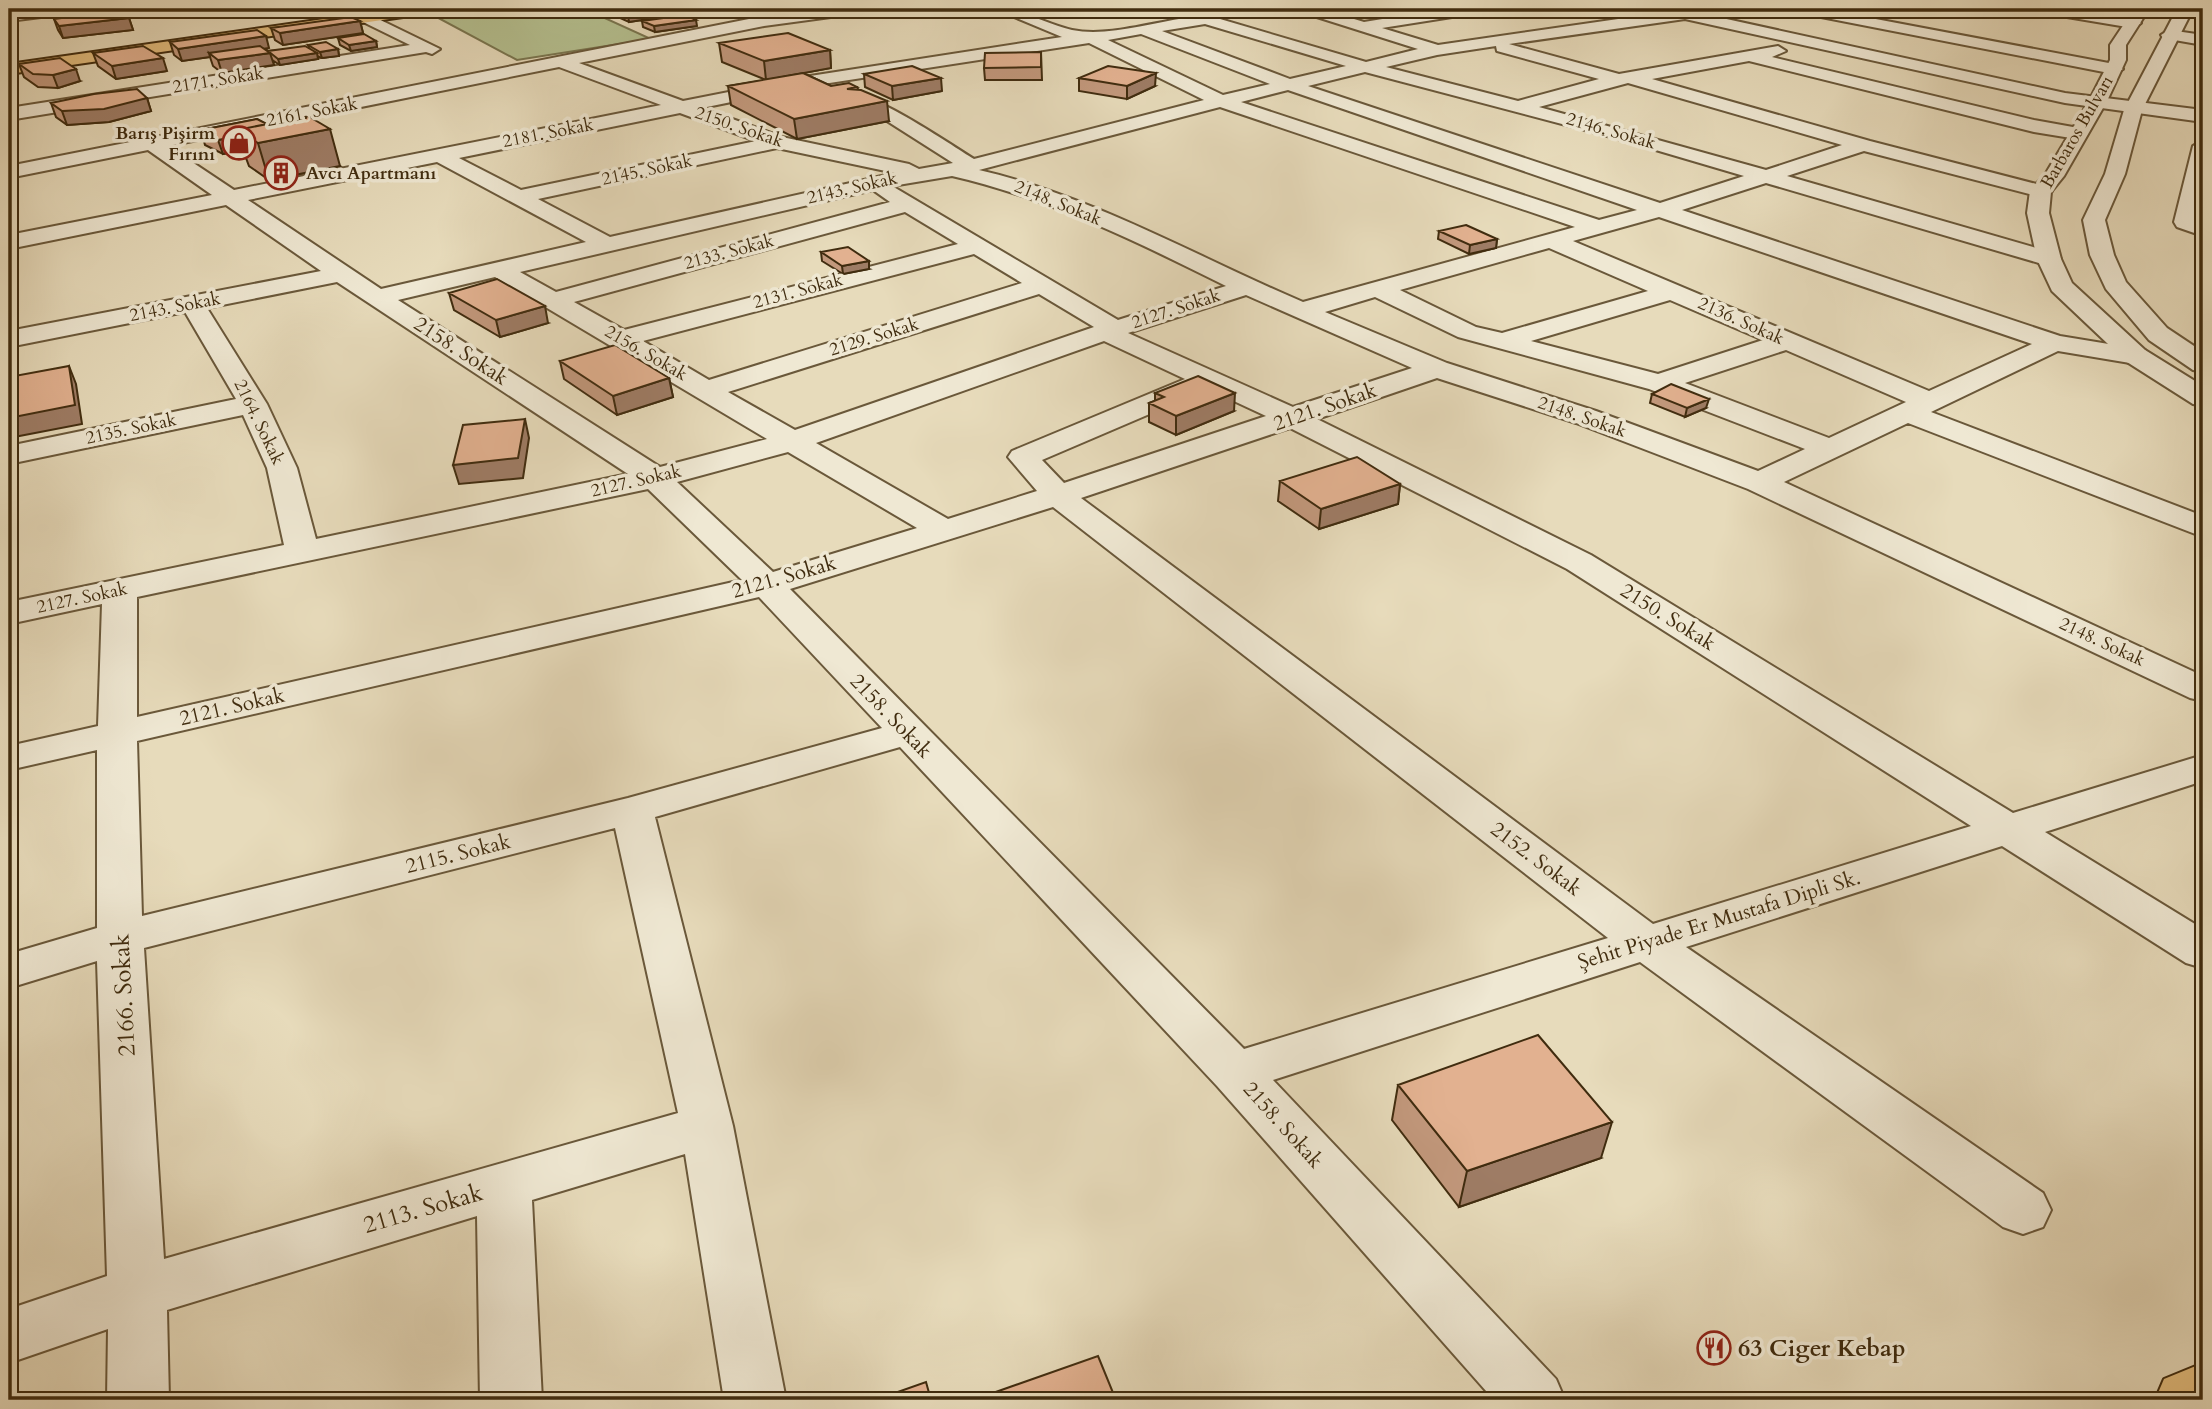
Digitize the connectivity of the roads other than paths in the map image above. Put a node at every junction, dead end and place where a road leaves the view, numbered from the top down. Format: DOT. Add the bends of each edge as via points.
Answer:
graph roads {
  1 [pos="65,9"];
  2 [pos="335,9"];
  3 [pos="401,9"];
  4 [pos="424,9"];
  5 [pos="853,9"];
  6 [pos="1002,9"];
  7 [pos="1172,9"];
  8 [pos="1306,9"];
  9 [pos="1471,9"];
  10 [pos="1660,9"];
  11 [pos="2049,9"];
  12 [pos="2185,9"];
  13 [pos="1821,11"];
  14 [pos="365,13"];
  15 [pos="1686,15"];
  16 [pos="9,16"];
  17 [pos="1782,16"];
  18 [pos="2137,16"];
  19 [pos="709,18"];
  20 [pos="1203,20"];
  21 [pos="739,26"];
  22 [pos="1365,26"];
  23 [pos="1742,27"];
  24 [pos="1142,29"];
  25 [pos="1701,34"];
  26 [pos="2169,35"];
  27 [pos="1090,37"];
  28 [pos="783,38"];
  29 [pos="2203,40"];
  30 [pos="1815,44"];
  31 [pos="1491,45"];
  32 [pos="428,47"];
  33 [pos="1437,50"];
  34 [pos="9,54"];
  35 [pos="1592,54"];
  36 [pos="830,57"];
  37 [pos="1752,57"];
  38 [pos="9,59"];
  39 [pos="1552,61"];
  40 [pos="561,62"];
  41 [pos="9,67"];
  42 [pos="1366,67"];
  43 [pos="2114,69"];
  44 [pos="866,71"];
  45 [pos="491,76"];
  46 [pos="1625,79"];
  47 [pos="810,81"];
  48 [pos="1289,85"];
  49 [pos="1222,101"];
  50 [pos="2098,101"];
  51 [pos="2136,105"];
  52 [pos="1523,106"];
  53 [pos="680,107"];
  54 [pos="9,114"];
  55 [pos="2203,116"];
  56 [pos="2077,134"];
  57 [pos="777,142"];
  58 [pos="152,144"];
  59 [pos="1863,145"];
  60 [pos="438,154"];
  61 [pos="2202,156"];
  62 [pos="961,168"];
  63 [pos="923,172"];
  64 [pos="9,173"];
  65 [pos="1762,176"];
  66 [pos="874,183"];
  67 [pos="2041,191"];
  68 [pos="225,197"];
  69 [pos="518,197"];
  70 [pos="905,205"];
  71 [pos="1660,209"];
  72 [pos="1597,227"];
  73 [pos="2203,229"];
  74 [pos="1552,241"];
  75 [pos="9,242"];
  76 [pos="606,244"];
  77 [pos="975,247"];
  78 [pos="2049,259"];
  79 [pos="498,270"];
  80 [pos="341,274"];
  81 [pos="1041,285"];
  82 [pos="1247,286"];
  83 [pos="1379,290"];
  84 [pos="1674,291"];
  85 [pos="379,297"];
  86 [pos="553,300"];
  87 [pos="192,303"];
  88 [pos="1303,310"];
  89 [pos="1110,330"];
  90 [pos="9,339"];
  91 [pos="621,339"];
  92 [pos="1503,341"];
  93 [pos="1787,341"];
  94 [pos="2055,343"];
  95 [pos="2136,356"];
  96 [pos="2203,364"];
  97 [pos="1437,369"];
  98 [pos="1209,379"];
  99 [pos="1659,383"];
  100 [pos="708,389"];
  101 [pos="2203,398"];
  102 [pos="253,404"];
  103 [pos="1919,408"];
  104 [pos="1293,418"];
  105 [pos="790,442"];
  106 [pos="1831,449"];
  107 [pos="9,455"];
  108 [pos="655,478"];
  109 [pos="1759,481"];
  110 [pos="1058,495"];
  111 [pos="2203,527"];
  112 [pos="942,529"];
  113 [pos="302,550"];
  114 [pos="767,584"];
  115 [pos="120,590"];
  116 [pos="9,613"];
  117 [pos="2203,690"];
  118 [pos="117,733"];
  119 [pos="907,733"];
  120 [pos="9,758"];
  121 [pos="2203,768"];
  122 [pos="632,810"];
  123 [pos="2009,829"];
  124 [pos="120,938"];
  125 [pos="1646,943"];
  126 [pos="2203,951"];
  127 [pos="9,971"];
  128 [pos="1235,1072"];
  129 [pos="707,1126"];
  130 [pos="504,1185"];
  131 [pos="2023,1210"];
  132 [pos="139,1292"];
  133 [pos="9,1336"];
  134 [pos="2203,1392"];
  135 [pos="138,1400"];
  136 [pos="511,1400"];
  137 [pos="755,1400"];
  138 [pos="1534,1400"];
  139 [pos="2186,1400"];
  1 -- 16 [label="street"];
  2 -- 34 [label="main road"];
  3 -- 41 [label="main road"];
  4 -- 14 [label="main road"];
  5 -- 21 [label="street, 2161. Sokak"];
  6 -- 27 [label="street" via="1068,34"];
  7 -- 20 [label="street, 2146. Sokak"];
  8 -- 22 [label="street"];
  9 -- 22 [label="street"];
  10 -- 15 [label="street"];
  11 -- 18 [label="street"];
  12 -- 26 [label="street, Barbaros Bulvarı"];
  13 -- 43 [label="street"];
  14 -- 32 [label="street"];
  14 -- 38 [label="main road"];
  14 -- 41 [label="main road"];
  15 -- 23 [label="street"];
  15 -- 31 [label="street, 2143. Sokak"];
  17 -- 23 [label="street"];
  18 -- 43 [label="street, Barbaros Bulvarı" via="2112,44 2118,60"];
  19 -- 21 [label="street"];
  20 -- 24 [label="street, 2181. Sokak"];
  20 -- 42 [label="street, 2146. Sokak"];
  21 -- 28 [label="street"];
  21 -- 40 [label="street, 2161. Sokak"];
  22 -- 33 [label="street"];
  23 -- 25 [label="street"];
  23 -- 30 [label="street"];
  24 -- 27 [label="street, 2181. Sokak"];
  24 -- 48 [label="street"];
  26 -- 29 [label="street"];
  26 -- 51 [label="street, Barbaros Bulvarı"];
  27 -- 44 [label="street, 2181. Sokak"];
  27 -- 49 [label="street"];
  30 -- 37 [label="street"];
  30 -- 50 [label="street" via="2065,98"];
  31 -- 33 [label="street, 2143. Sokak"];
  31 -- 39 [label="street"];
  32 -- 45 [label="street"];
  32 -- 54 [label="street, 2171. Sokak"];
  33 -- 42 [label="street, 2143. Sokak"];
  35 -- 39 [label="street"];
  36 -- 44 [label="street"];
  37 -- 46 [label="street"];
  37 -- 56 [label="street"];
  39 -- 46 [label="street"];
  40 -- 45 [label="street, 2161. Sokak"];
  40 -- 53 [label="street, 2150. Sokak"];
  42 -- 48 [label="street, 2143. Sokak"];
  42 -- 52 [label="street, 2146. Sokak"];
  43 -- 50 [label="street, Barbaros Bulvarı"];
  44 -- 47 [label="street, 2181. Sokak"];
  45 -- 58 [label="street, 2161. Sokak"];
  46 -- 52 [label="street"];
  46 -- 59 [label="street"];
  47 -- 53 [label="street, 2181. Sokak"];
  47 -- 62 [label="street" via="894,117"];
  48 -- 49 [label="street, 2143. Sokak"];
  48 -- 71 [label="street"];
  49 -- 62 [label="street, 2143. Sokak"];
  49 -- 72 [label="street"];
  50 -- 51 [label="street"];
  50 -- 56 [label="street, Barbaros Bulvarı"];
  51 -- 55 [label="street"];
  51 -- 96 [label="street, Barbaros Bulvarı" via="2115,174 2094,220 2102,255 2115,284 2158,334"];
  52 -- 65 [label="street, 2146. Sokak"];
  53 -- 57 [label="street, 2150. Sokak"];
  53 -- 60 [label="street, 2181. Sokak"];
  56 -- 67 [label="street, Barbaros Bulvarı"];
  57 -- 63 [label="street, 2150. Sokak"];
  57 -- 69 [label="street, 2145. Sokak"];
  58 -- 64 [label="street, 2161. Sokak"];
  58 -- 68 [label="street, 2158. Sokak"];
  59 -- 65 [label="street"];
  59 -- 67 [label="street"];
  60 -- 68 [label="street, 2181. Sokak"];
  60 -- 69 [label="street"];
  61 -- 73 [label="street" via="2185,222"];
  62 -- 63 [label="street, 2143. Sokak"];
  62 -- 82 [label="street, 2148. Sokak" via="1013,184 1164,246"];
  63 -- 66 [label="street, 2143. Sokak"];
  65 -- 71 [label="street"];
  65 -- 78 [label="street, 2146. Sokak"];
  66 -- 70 [label="street, 2150. Sokak"];
  66 -- 76 [label="street, 2143. Sokak"];
  67 -- 78 [label="street, Barbaros Bulvarı" via="2038,213"];
  68 -- 75 [label="street, 2181. Sokak"];
  68 -- 80 [label="street, 2158. Sokak"];
  69 -- 76 [label="street"];
  70 -- 77 [label="street, 2150. Sokak"];
  70 -- 86 [label="street, 2133. Sokak"];
  71 -- 72 [label="street"];
  71 -- 94 [label="street"];
  72 -- 74 [label="street"];
  74 -- 83 [label="street"];
  74 -- 84 [label="street, 2136. Sokak"];
  76 -- 79 [label="street, 2143. Sokak"];
  77 -- 81 [label="street, 2150. Sokak"];
  77 -- 91 [label="street, 2131. Sokak"];
  78 -- 95 [label="street, Barbaros Bulvarı" via="2061,286"];
  79 -- 85 [label="street, 2143. Sokak"];
  79 -- 86 [label="street, 2156. Sokak"];
  80 -- 85 [label="street, 2158. Sokak"];
  80 -- 87 [label="street, 2143. Sokak"];
  81 -- 89 [label="street, 2150. Sokak"];
  81 -- 100 [label="street, 2129. Sokak"];
  82 -- 88 [label="street, 2148. Sokak"];
  82 -- 89 [label="street, 2127. Sokak"];
  83 -- 88 [label="street"];
  83 -- 92 [label="street" via="1467,332"];
  84 -- 92 [label="street"];
  84 -- 93 [label="street, 2136. Sokak"];
  85 -- 108 [label="street, 2158. Sokak"];
  86 -- 91 [label="street, 2156. Sokak"];
  87 -- 90 [label="street, 2143. Sokak"];
  87 -- 102 [label="street, 2164. Sokak"];
  88 -- 97 [label="street, 2148. Sokak"];
  89 -- 98 [label="street, 2150. Sokak"];
  89 -- 105 [label="street, 2127. Sokak"];
  91 -- 100 [label="street, 2156. Sokak"];
  92 -- 99 [label="street"];
  93 -- 99 [label="street"];
  93 -- 103 [label="street, 2136. Sokak"];
  94 -- 95 [label="street"];
  94 -- 103 [label="street"];
  95 -- 101 [label="street, Barbaros Bulvarı"];
  97 -- 104 [label="street, 2121. Sokak"];
  97 -- 109 [label="street, 2148. Sokak" via="1586,417"];
  98 -- 104 [label="street, 2150. Sokak"];
  98 -- 110 [label="street, 2152. Sokak" via="1023,457"];
  99 -- 106 [label="street"];
  100 -- 105 [label="street, 2156. Sokak"];
  102 -- 107 [label="street, 2135. Sokak"];
  102 -- 113 [label="street, 2164. Sokak" via="282,468"];
  103 -- 106 [label="street"];
  103 -- 111 [label="street, 2136. Sokak"];
  104 -- 110 [label="street, 2121. Sokak"];
  104 -- 123 [label="street, 2150. Sokak" via="1579,562"];
  105 -- 108 [label="street, 2127. Sokak"];
  105 -- 112 [label="street, 2156. Sokak"];
  106 -- 109 [label="street"];
  108 -- 113 [label="street, 2127. Sokak"];
  108 -- 114 [label="street, 2158. Sokak"];
  109 -- 117 [label="street, 2148. Sokak"];
  110 -- 112 [label="street, 2121. Sokak"];
  110 -- 125 [label="street, 2152. Sokak"];
  112 -- 114 [label="street, 2121. Sokak"];
  113 -- 115 [label="street, 2127. Sokak"];
  114 -- 118 [label="street, 2121. Sokak"];
  114 -- 119 [label="street, 2158. Sokak"];
  115 -- 116 [label="street, 2127. Sokak"];
  115 -- 118 [label="street, 2166. Sokak"];
  118 -- 120 [label="street, 2121. Sokak"];
  118 -- 124 [label="street, 2166. Sokak"];
  119 -- 122 [label="street, 2115. Sokak"];
  119 -- 128 [label="street, 2158. Sokak"];
  121 -- 123 [label="street, Şehit Piyade Er Mustafa Dipli Sk."];
  122 -- 124 [label="street, 2115. Sokak"];
  122 -- 129 [label="street"];
  123 -- 125 [label="street, Şehit Piyade Er Mustafa Dipli Sk."];
  123 -- 126 [label="street, 2150. Sokak"];
  124 -- 127 [label="street, 2115. Sokak"];
  124 -- 132 [label="street, 2166. Sokak"];
  125 -- 128 [label="street, Şehit Piyade Er Mustafa Dipli Sk."];
  125 -- 131 [label="street, 2152. Sokak"];
  128 -- 138 [label="street, 2158. Sokak"];
  129 -- 130 [label="street, 2113. Sokak"];
  129 -- 137 [label="street"];
  130 -- 132 [label="street, 2113. Sokak"];
  130 -- 136 [label="street"];
  132 -- 133 [label="street, 2113. Sokak"];
  132 -- 135 [label="street, 2166. Sokak"];
  134 -- 139 [label="main road"];
}
